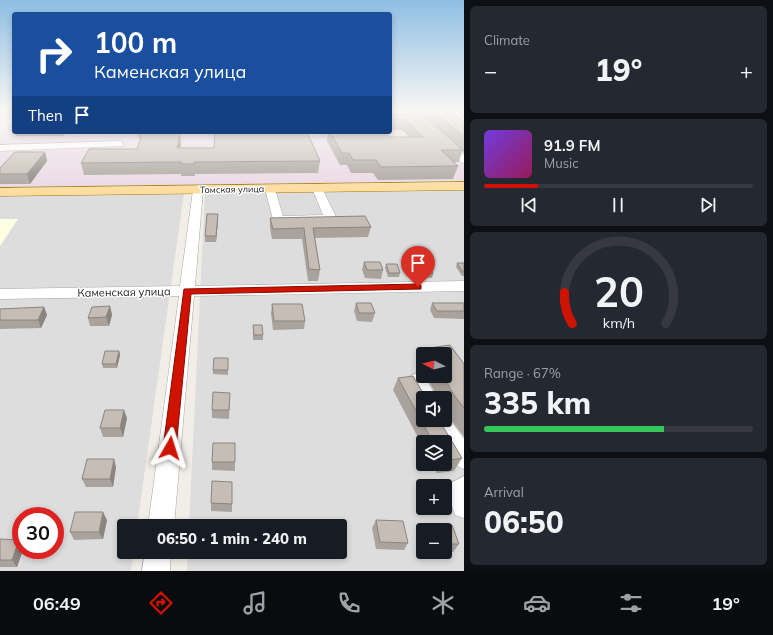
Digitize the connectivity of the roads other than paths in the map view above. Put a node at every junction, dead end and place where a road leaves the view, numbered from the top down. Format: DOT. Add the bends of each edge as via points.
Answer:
graph roads {
  1 [pos="441,138"];
  2 [pos="119,144"];
  3 [pos="0,148"];
  4 [pos="464,160"];
  5 [pos="464,166"];
  6 [pos="464,171"];
  7 [pos="464,186"];
  8 [pos="317,188"];
  9 [pos="270,189"];
  10 [pos="198,190"];
  11 [pos="0,192"];
  12 [pos="464,286"];
  13 [pos="187,292"];
  14 [pos="0,294"];
  15 [pos="444,427"];
  16 [pos="464,459"];
  17 [pos="464,488"];
  18 [pos="464,506"];
  19 [pos="162,519"];
  20 [pos="157,559"];
  21 [pos="156,571"];
  1 -- 4 [label="street"];
  2 -- 3 [label="street" via="96,142"];
  5 -- 6 [label="street" via="458,166"];
  7 -- 8 [label="main road, Томская улица"];
  8 -- 9 [label="main road, Томская улица"];
  8 -- 9 [label="street" via="331,219 278,220"];
  9 -- 10 [label="main road, Томская улица"];
  10 -- 11 [label="main road, Томская улица"];
  10 -- 13 [label="street"];
  12 -- 13 [label="street, Каменская улица"];
  13 -- 14 [label="street, Каменская улица"];
  13 -- 19 [label="street"];
  15 -- 16 [label="street"];
  17 -- 18 [label="street" via="459,491"];
  20 -- 21 [label="street"];
}
